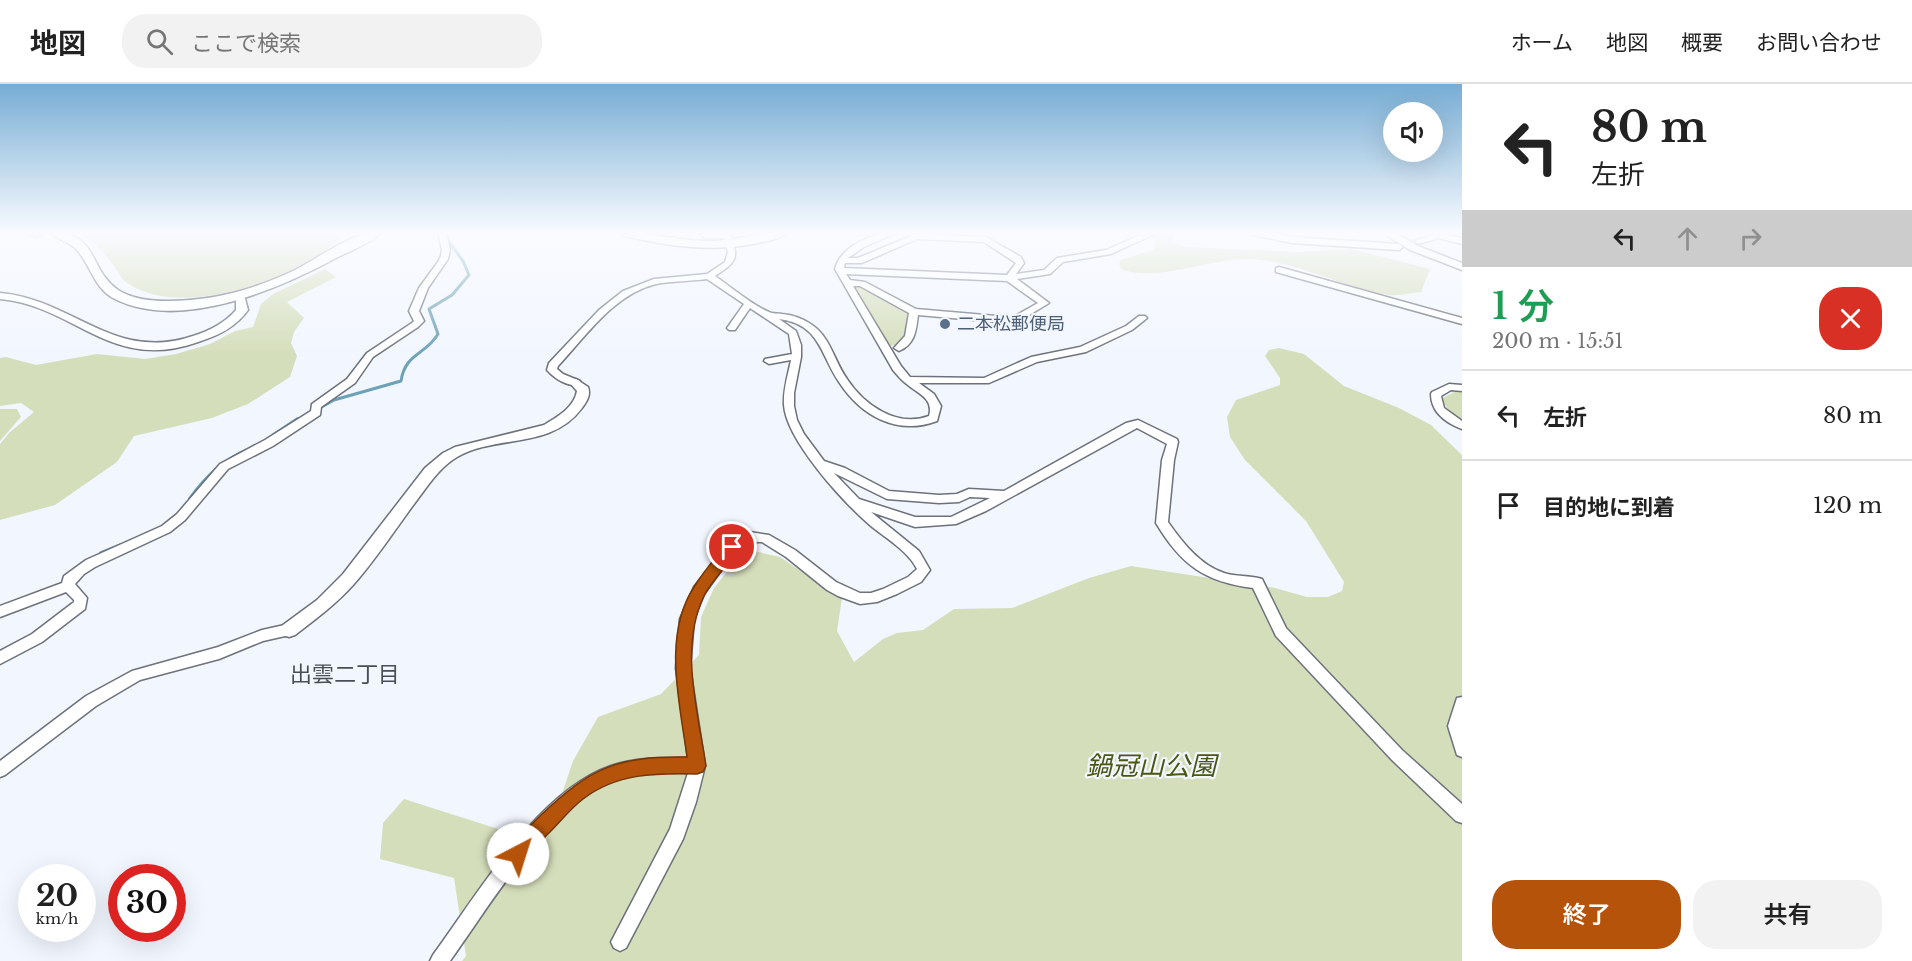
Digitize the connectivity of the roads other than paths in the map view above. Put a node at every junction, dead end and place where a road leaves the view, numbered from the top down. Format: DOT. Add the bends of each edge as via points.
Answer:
graph roads {
  1 [pos="97,273"];
  2 [pos="301,273"];
  3 [pos="434,273"];
  4 [pos="714,273"];
  5 [pos="841,273"];
  6 [pos="867,273"];
  7 [pos="1013,273"];
  8 [pos="1041,273"];
  9 [pos="1290,273"];
  10 [pos="709,276"];
  11 [pos="1009,278"];
  12 [pos="846,282"];
  13 [pos="0,296"];
  14 [pos="240,297"];
  15 [pos="749,303"];
  16 [pos="914,312"];
  17 [pos="768,316"];
  18 [pos="1142,318"];
  19 [pos="1462,321"];
  20 [pos="732,328"];
  21 [pos="899,348"];
  22 [pos="796,356"];
  23 [pos="770,361"];
  24 [pos="908,380"];
  25 [pos="576,383"];
  26 [pos="1462,388"];
  27 [pos="1462,425"];
  28 [pos="819,463"];
  29 [pos="1004,495"];
  30 [pos="856,503"];
  31 [pos="68,586"];
  32 [pos="0,612"];
  33 [pos="289,630"];
  34 [pos="0,657"];
  35 [pos="1462,703"];
  36 [pos="1462,750"];
  37 [pos="697,766"];
  38 [pos="0,770"];
  39 [pos="1462,815"];
  40 [pos="620,942"];
  41 [pos="439,961"];
  1 -- 14 [label="main road" via="113,292 140,302 171,306"];
  2 -- 14 [label="main road"];
  3 -- 31 [label="street" via="415,304 419,321 370,355 351,381 270,443 232,460 168,528 87,563 69,580"];
  4 -- 10 [label="street"];
  5 -- 12 [label="street"];
  6 -- 11 [label="street"];
  7 -- 11 [label="street"];
  8 -- 11 [label="street"];
  9 -- 19 [label="street"];
  10 -- 15 [label="street"];
  10 -- 25 [label="street" via="647,283 611,303 553,365 552,370 559,376"];
  11 -- 16 [label="street" via="1044,303 1008,320"];
  12 -- 16 [label="street" via="862,284"];
  12 -- 24 [label="street" via="886,351"];
  13 -- 14 [label="street" via="29,300 120,344 143,347 185,342 223,327 242,310"];
  15 -- 17 [label="street"];
  15 -- 20 [label="street"];
  16 -- 21 [label="street" via="910,337"];
  17 -- 22 [label="street" via="793,333"];
  17 -- 24 [label="street" via="797,320 810,327 850,391 874,411 903,423 928,421 936,412 935,402"];
  18 -- 24 [label="street" via="1083,350 1034,359 985,381"];
  22 -- 23 [label="street"];
  22 -- 28 [label="street" via="787,400 798,433"];
  25 -- 33 [label="street" via="583,390 581,400 552,426 460,450 440,462 343,586"];
  26 -- 27 [label="street" via="1440,390 1436,400 1440,411"];
  28 -- 29 [label="street" via="887,495 952,499 969,494"];
  28 -- 30 [label="street"];
  29 -- 30 [label="street" via="966,516 942,523 915,522"];
  29 -- 39 [label="street" via="1130,426 1138,424 1173,442 1162,523 1174,540 1199,564 1220,577 1257,583 1281,632 1397,755"];
  30 -- 37 [label="street" via="919,560 922,574 877,598 855,597 770,540 738,540 699,591 687,619 683,668"];
  31 -- 32 [label="street"];
  31 -- 34 [label="street" via="81,598 80,605 37,638"];
  33 -- 38 [label="street" via="137,675 105,692"];
  35 -- 36 [label="street" via="1455,726"];
  37 -- 40 [label="street" via="677,833"];
  37 -- 41 [label="street" via="650,765 610,773 577,793 531,837"];
}
